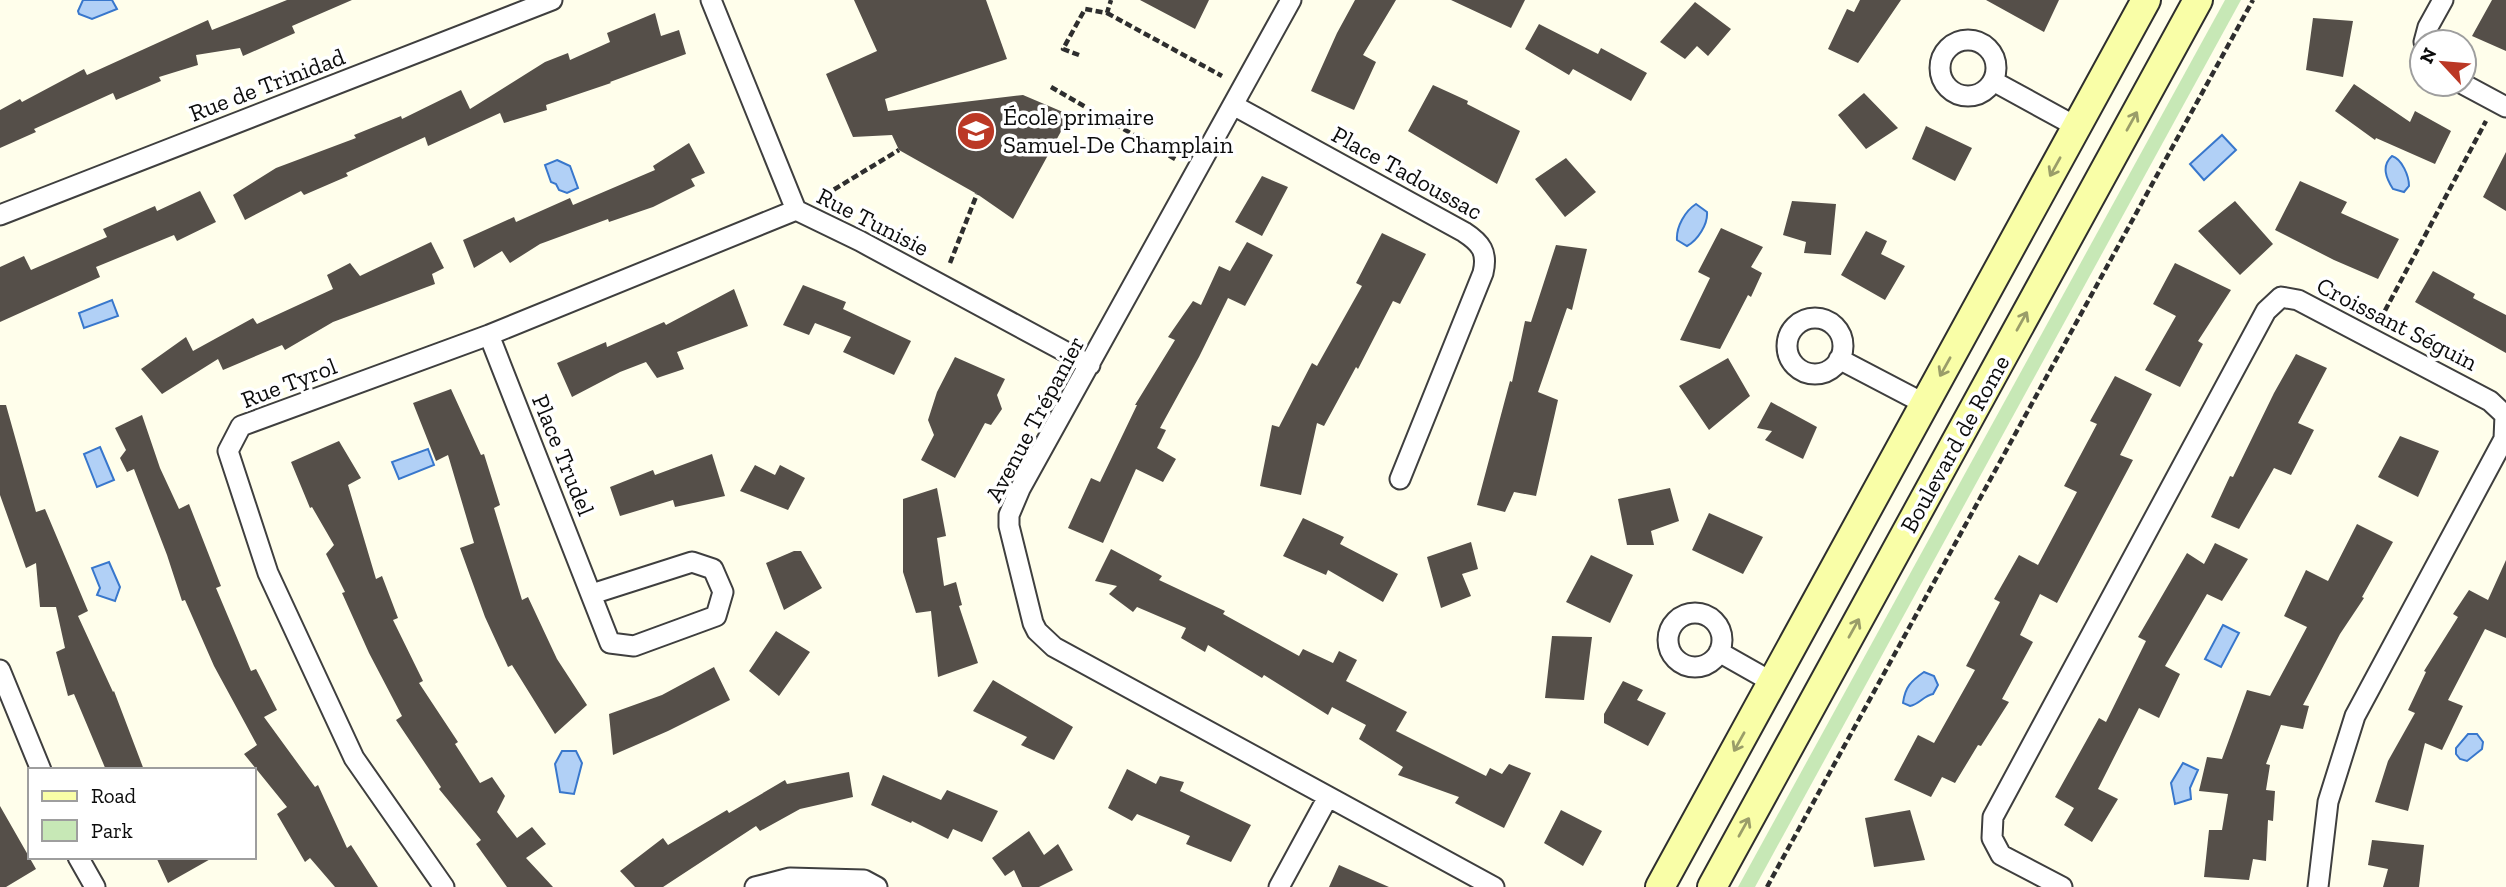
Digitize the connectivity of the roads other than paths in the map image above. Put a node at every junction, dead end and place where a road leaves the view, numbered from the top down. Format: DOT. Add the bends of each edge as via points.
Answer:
graph roads {
  1 [pos="552,0"];
  2 [pos="711,0"];
  3 [pos="1291,0"];
  4 [pos="2146,0"];
  5 [pos="2198,0"];
  6 [pos="2443,0"];
  7 [pos="2428,28"];
  8 [pos="1993,81"];
  9 [pos="2478,92"];
  10 [pos="1233,104"];
  11 [pos="2506,107"];
  12 [pos="2077,127"];
  13 [pos="796,210"];
  14 [pos="0,215"];
  15 [pos="489,335"];
  16 [pos="1839,359"];
  17 [pos="1090,365"];
  18 [pos="1925,404"];
  19 [pos="1400,479"];
  20 [pos="592,594"];
  21 [pos="1719,652"];
  22 [pos="0,670"];
  23 [pos="1772,682"];
  24 [pos="40,768"];
  25 [pos="1328,797"];
  26 [pos="79,859"];
  27 [pos="95,887"];
  28 [pos="444,887"];
  29 [pos="755,887"];
  30 [pos="877,887"];
  31 [pos="1279,887"];
  32 [pos="1494,887"];
  33 [pos="1660,887"];
  34 [pos="1712,887"];
  35 [pos="2062,887"];
  36 [pos="2318,887"];
  1 -- 14 [label="street, Rue de Trinidad"];
  2 -- 13 [label="street, Rue Tunisie"];
  3 -- 10 [label="street, Avenue Trépanier"];
  4 -- 12 [label="main road, Boulevard de Rome"];
  34 -- 5 [label="main road, Boulevard de Rome, one-way"];
  6 -- 7 [label="street"];
  8 -- 12 [label="street"];
  9 -- 11 [label="street"];
  10 -- 17 [label="street, Avenue Trépanier"];
  10 -- 19 [label="street, Place Tadoussac" via="1464,232 1485,252 1483,273"];
  12 -- 18 [label="main road, Boulevard de Rome, one-way"];
  13 -- 15 [label="street, Rue Tyrol"];
  13 -- 17 [label="street, Rue Tunisie"];
  15 -- 20 [label="street, Place Trudel"];
  15 -- 28 [label="street, Rue Tyrol" via="241,426 228,451 268,573 354,758"];
  16 -- 18 [label="street, Boulevard de Rome"];
  17 -- 25 [label="street, Avenue Trépanier" via="1009,515 1010,536 1037,631 1067,655"];
  18 -- 23 [label="main road, Boulevard de Rome"];
  20 -- 20 [label="street, Place Trudel" via="610,643 634,646 716,615 723,592 713,569 692,562"];
  21 -- 23 [label="street"];
  22 -- 24 [label="street"];
  23 -- 33 [label="main road, Boulevard de Rome, one-way"];
  25 -- 31 [label="street"];
  25 -- 32 [label="street, Avenue Trépanier"];
  26 -- 27 [label="street"];
  29 -- 30 [label="street" via="790,878 864,880"];
  35 -- 36 [label="street, Croissant Séguin" via="2001,855 1992,838 1993,817 2266,310 2281,297 2298,300 2371,337 2490,401 2505,415 2504,439 2355,716 2328,802"];
}
